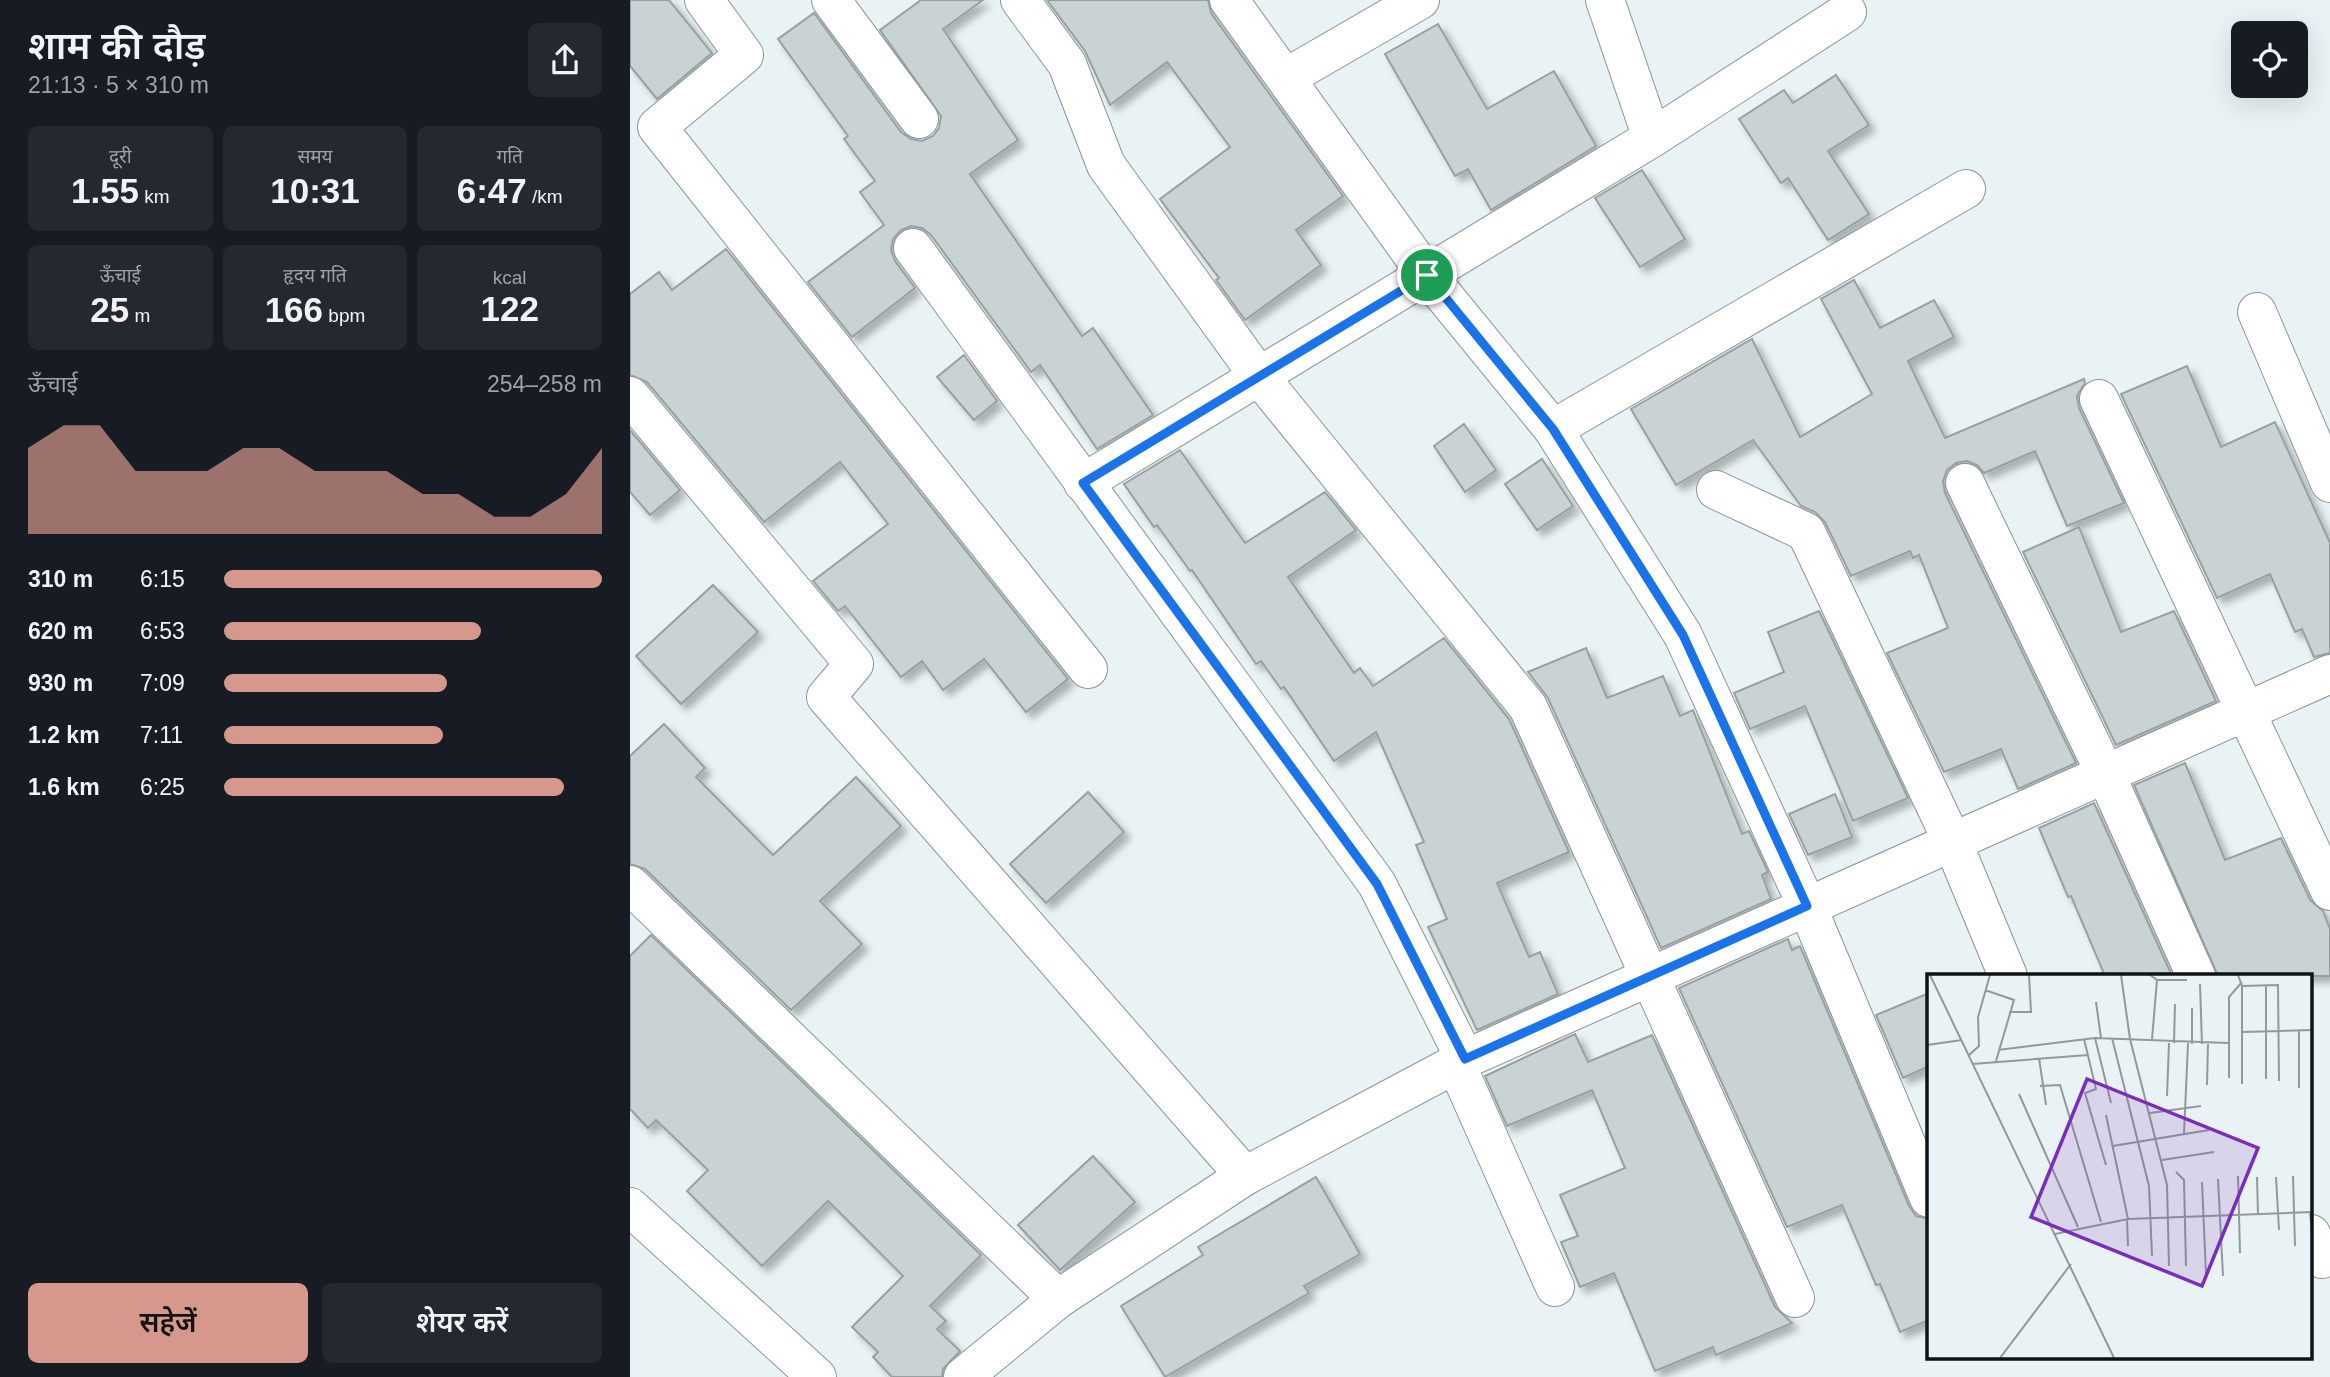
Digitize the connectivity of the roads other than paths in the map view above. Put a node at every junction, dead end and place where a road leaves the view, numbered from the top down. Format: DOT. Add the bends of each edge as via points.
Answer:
graph roads {
  1 [pos="705,0"];
  2 [pos="831,0"];
  3 [pos="1020,0"];
  4 [pos="1229,0"];
  5 [pos="1420,0"];
  6 [pos="1605,0"];
  7 [pos="1847,12"];
  8 [pos="1287,77"];
  9 [pos="919,119"];
  10 [pos="1652,138"];
  11 [pos="1966,189"];
  12 [pos="913,248"];
  13 [pos="1427,275"];
  14 [pos="2257,312"];
  15 [pos="1258,375"];
  16 [pos="630,396"];
  17 [pos="2099,399"];
  18 [pos="1553,429"];
  19 [pos="1083,483"];
  20 [pos="1965,483"];
  21 [pos="2330,483"];
  22 [pos="1716,489"];
  23 [pos="1088,669"];
  24 [pos="2330,674"];
  25 [pos="2248,712"];
  26 [pos="2106,775"];
  27 [pos="1953,843"];
  28 [pos="630,885"];
  29 [pos="2330,891"];
  30 [pos="1807,906"];
  31 [pos="2007,974"];
  32 [pos="2195,974"];
  33 [pos="1648,976"];
  34 [pos="1460,1061"];
  35 [pos="1245,1177"];
  36 [pos="1927,1193"];
  37 [pos="630,1207"];
  38 [pos="1555,1287"];
  39 [pos="1058,1298"];
  40 [pos="1795,1298"];
  41 [pos="817,1377"];
  42 [pos="963,1377"];
  1 -- 23 [label="street" via="744,55 657,127"];
  2 -- 9 [label="street"];
  3 -- 15 [label="street" via="1067,64 1106,165"];
  4 -- 8 [label="street"];
  5 -- 8 [label="street"];
  6 -- 10 [label="street"];
  7 -- 10 [label="street"];
  8 -- 13 [label="street"];
  10 -- 13 [label="street"];
  11 -- 18 [label="street"];
  12 -- 19 [label="street"];
  13 -- 15 [label="street"];
  13 -- 18 [label="street"];
  14 -- 21 [label="street"];
  15 -- 19 [label="street"];
  15 -- 33 [label="street" via="1528,707"];
  16 -- 35 [label="street" via="854,664 826,697"];
  17 -- 25 [label="street"];
  18 -- 30 [label="street" via="1683,635"];
  19 -- 34 [label="street" via="1377,884"];
  20 -- 26 [label="street"];
  22 -- 27 [label="street" via="1806,532"];
  24 -- 25 [label="street"];
  25 -- 26 [label="street"];
  25 -- 29 [label="street"];
  26 -- 27 [label="street"];
  26 -- 32 [label="street"];
  27 -- 30 [label="street"];
  27 -- 31 [label="street"];
  28 -- 39 [label="street"];
  30 -- 33 [label="street"];
  30 -- 36 [label="street"];
  33 -- 34 [label="street"];
  33 -- 40 [label="street"];
  34 -- 35 [label="street"];
  34 -- 38 [label="street"];
  35 -- 39 [label="street"];
  37 -- 41 [label="street"];
  39 -- 42 [label="street"];
}
